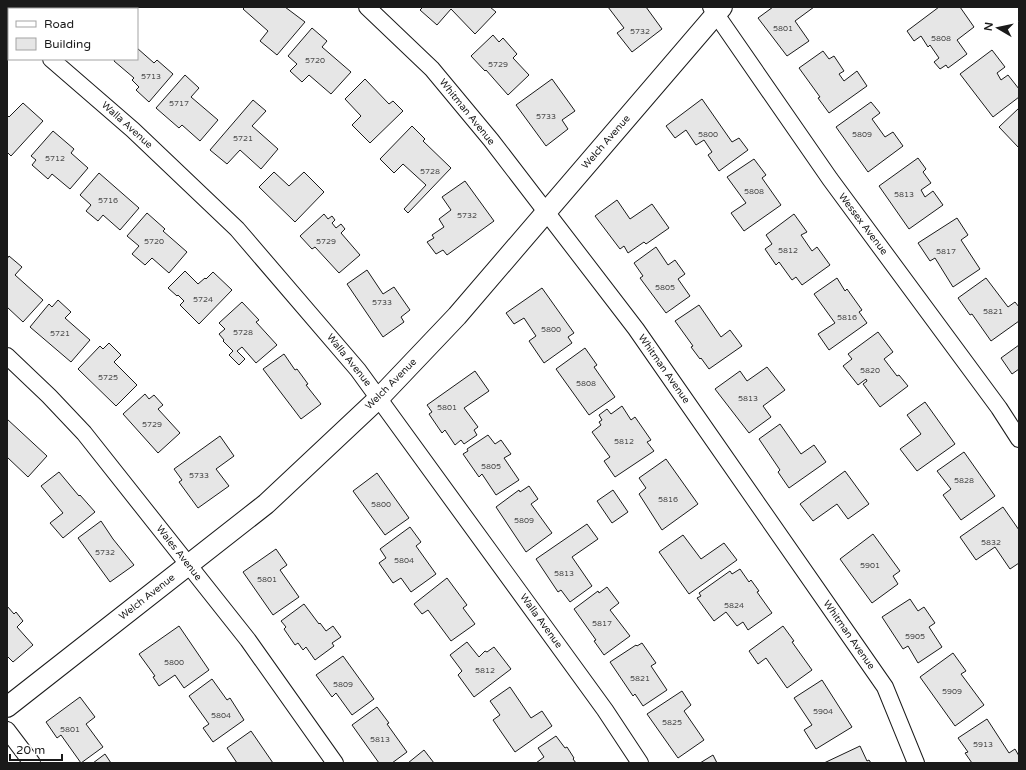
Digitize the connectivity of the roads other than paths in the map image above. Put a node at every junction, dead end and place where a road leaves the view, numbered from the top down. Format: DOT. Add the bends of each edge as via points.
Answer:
graph roads {
  1 [pos="368,7"];
  2 [pos="716,9"];
  3 [pos="52,60"];
  4 [pos="546,212"];
  5 [pos="7,356"];
  6 [pos="379,398"];
  7 [pos="1019,439"];
  8 [pos="189,565"];
  9 [pos="7,707"];
  10 [pos="7,730"];
  11 [pos="32,763"];
  12 [pos="335,763"];
  13 [pos="640,763"];
  14 [pos="916,763"];
  1 -- 4 [label="street, Whitman Avenue" via="432,69"];
  2 -- 4 [label="street, Welch Avenue"];
  2 -- 7 [label="street, Wessex Avenue" via="830,179 999,408"];
  3 -- 6 [label="street, Walla Avenue" via="134,130 237,229"];
  4 -- 6 [label="street, Welch Avenue" via="457,316"];
  4 -- 14 [label="street, Whitman Avenue" via="636,329 885,687"];
  5 -- 8 [label="street, Wales Avenue" via="84,433"];
  6 -- 8 [label="street, Welch Avenue" via="266,504"];
  6 -- 13 [label="street, Walla Avenue" via="605,710"];
  8 -- 9 [label="street, Welch Avenue"];
  8 -- 12 [label="street, Wales Avenue" via="248,640"];
  10 -- 11 [label="street"];
}
